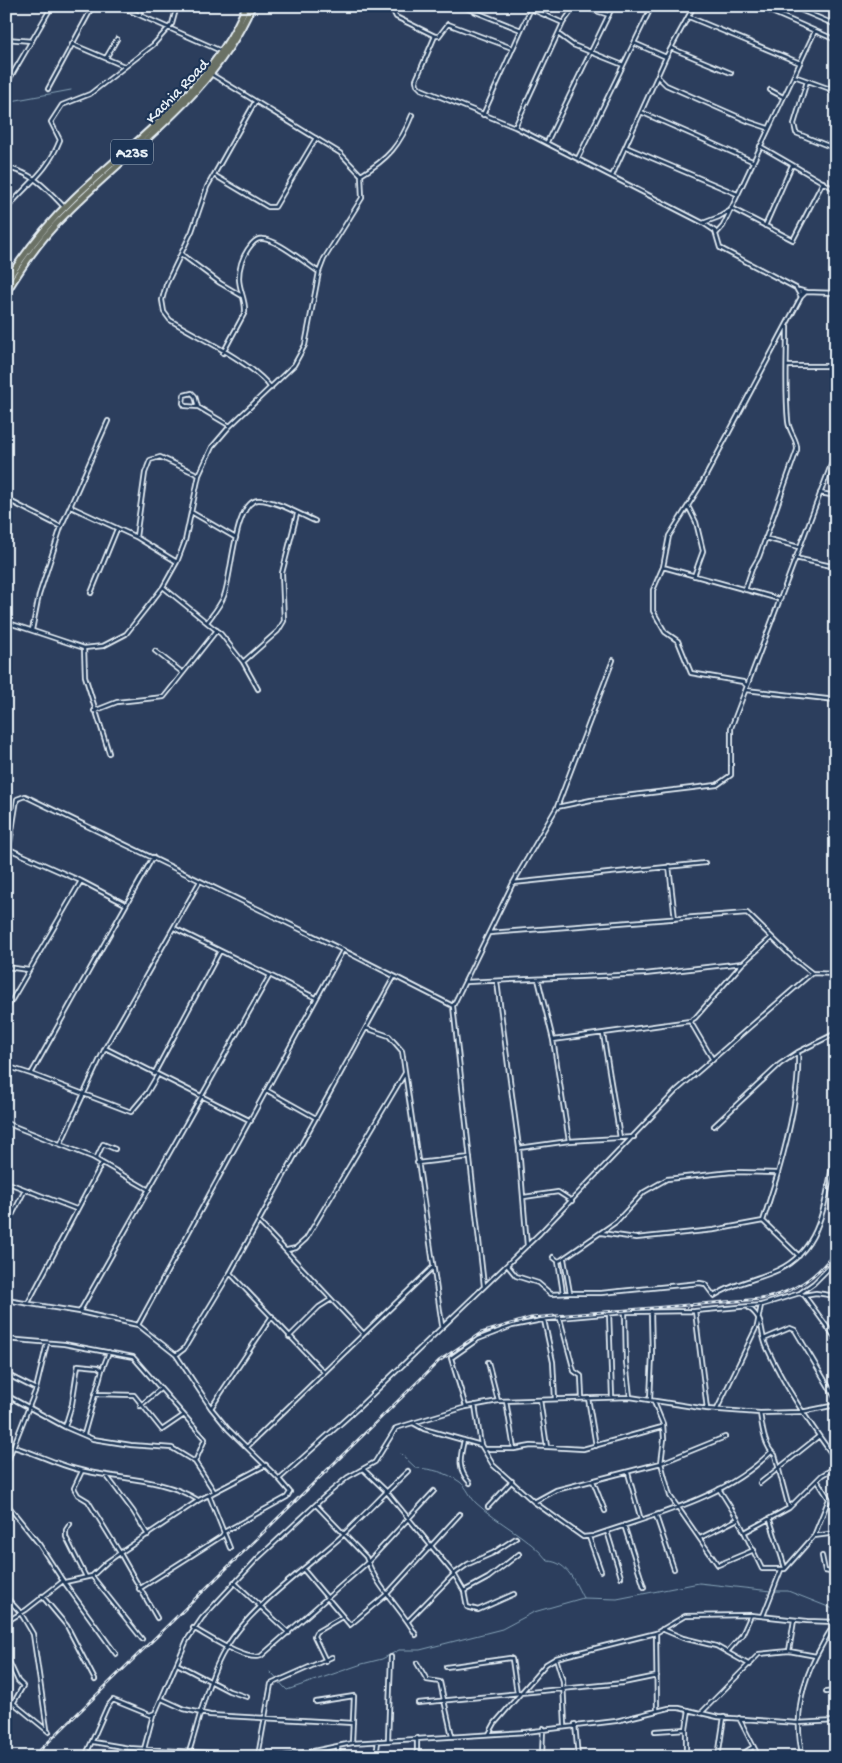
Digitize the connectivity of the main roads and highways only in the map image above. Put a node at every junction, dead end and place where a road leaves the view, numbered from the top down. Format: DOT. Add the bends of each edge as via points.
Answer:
graph roads {
  1 [pos="246,6"];
  2 [pos="252,6"];
  3 [pos="6,282"];
  4 [pos="6,293"];
  1 -- 3 [label="highway, Kachia Road / A235" via="222,52 184,97 65,208 33,243"];
  2 -- 4 [label="highway, Kachia Road / A235" via="234,42 211,74 184,105 65,215 30,256"];
}
